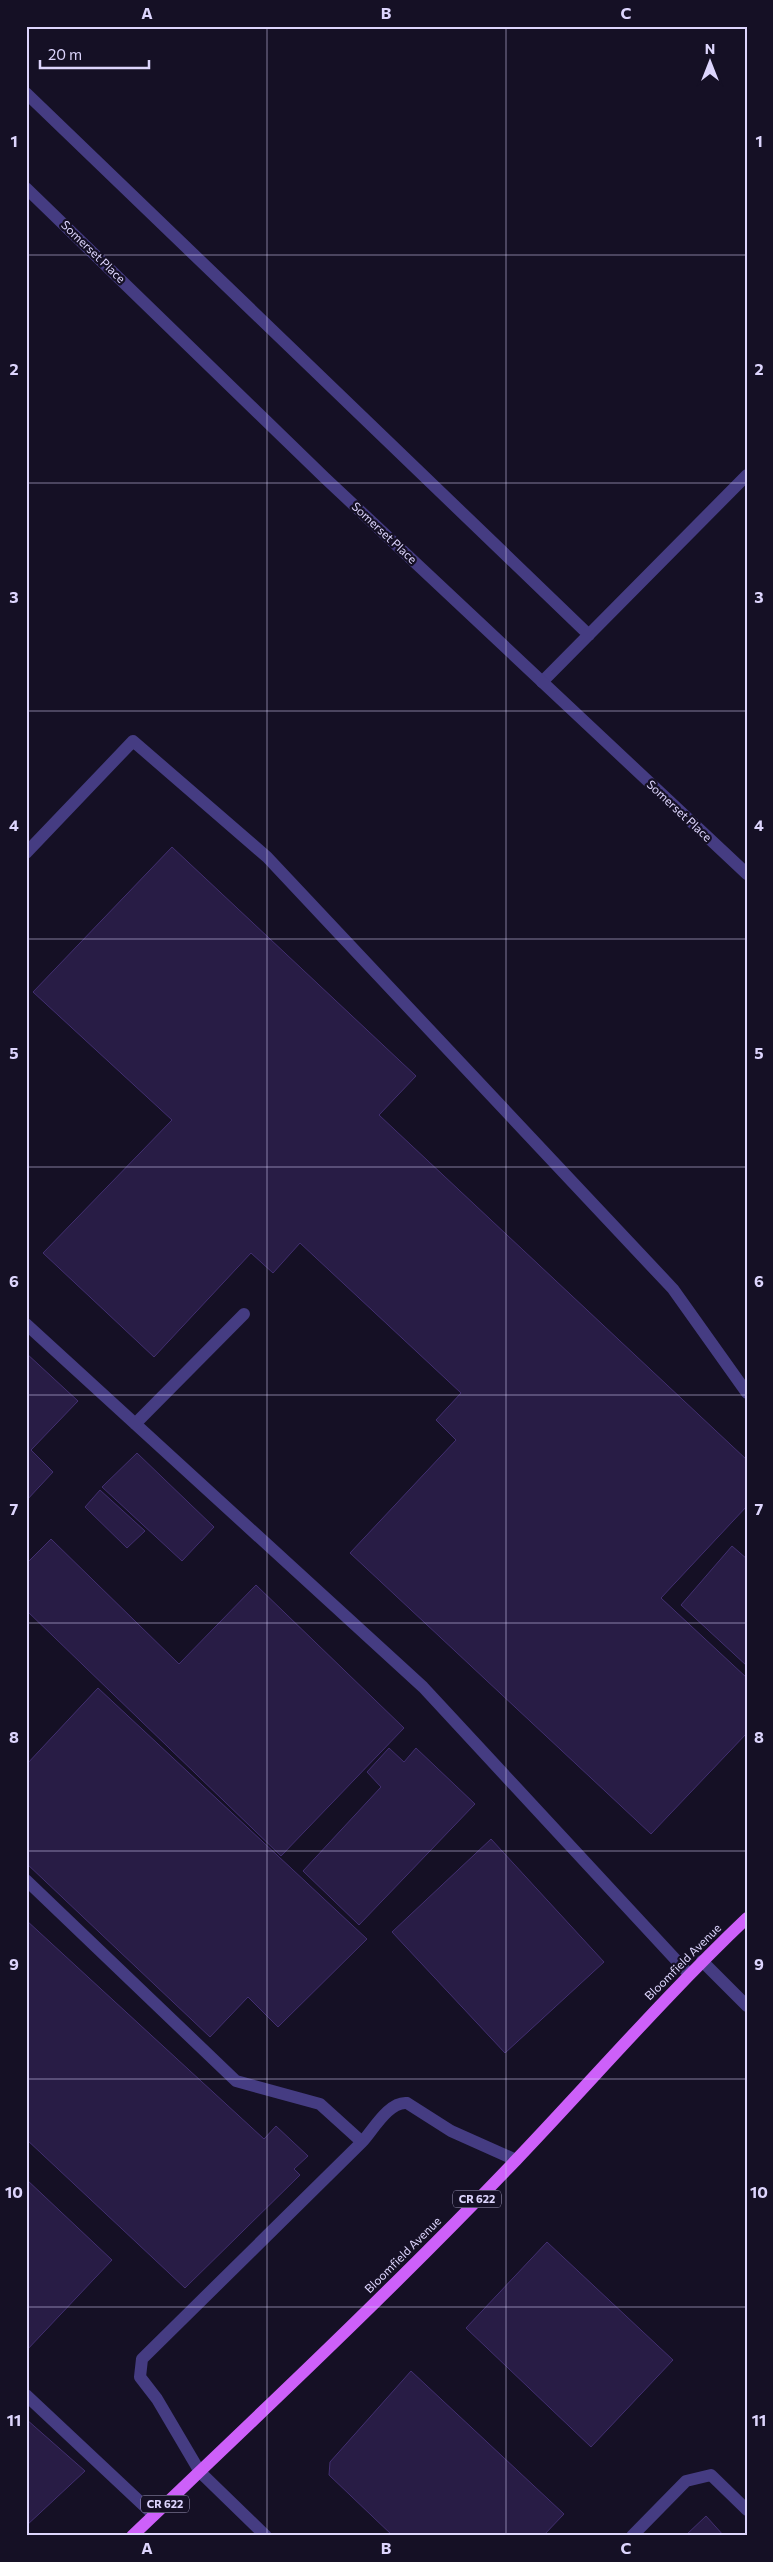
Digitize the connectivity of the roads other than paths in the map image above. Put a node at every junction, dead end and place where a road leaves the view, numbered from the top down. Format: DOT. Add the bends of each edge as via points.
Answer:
graph roads {
  1 [pos="26,93"];
  2 [pos="26,188"];
  3 [pos="747,475"];
  4 [pos="589,635"];
  5 [pos="542,682"];
  6 [pos="26,853"];
  7 [pos="747,874"];
  8 [pos="244,1314"];
  9 [pos="26,1324"];
  10 [pos="747,1392"];
  11 [pos="135,1424"];
  12 [pos="26,1880"];
  13 [pos="747,1918"];
  14 [pos="702,1961"];
  15 [pos="689,1974"];
  16 [pos="747,2006"];
  17 [pos="362,2142"];
  18 [pos="516,2160"];
  19 [pos="26,2395"];
  20 [pos="200,2472"];
  21 [pos="747,2510"];
  22 [pos="154,2514"];
  23 [pos="132,2536"];
  24 [pos="266,2536"];
  25 [pos="632,2536"];
  1 -- 4 [label="street"];
  2 -- 5 [label="street, Somerset Place" via="325,478"];
  3 -- 4 [label="street"];
  4 -- 5 [label="street"];
  5 -- 7 [label="street, Somerset Place"];
  6 -- 10 [label="street" via="133,740 267,857 674,1289"];
  8 -- 11 [label="street"];
  9 -- 11 [label="street"];
  11 -- 15 [label="street" via="423,1687"];
  12 -- 17 [label="street" via="236,2081 320,2104"];
  13 -- 14 [label="main road, Bloomfield Avenue / CR 622"];
  14 -- 15 [label="main road, Bloomfield Avenue / CR 622"];
  14 -- 16 [label="street"];
  15 -- 18 [label="main road, Bloomfield Avenue / CR 622"];
  17 -- 18 [label="street" via="401,2102 450,2131"];
  17 -- 20 [label="street" via="142,2359 140,2378 157,2399"];
  18 -- 20 [label="main road, Bloomfield Avenue / CR 622" via="340,2338"];
  19 -- 22 [label="street"];
  20 -- 22 [label="main road, Bloomfield Avenue / CR 622"];
  20 -- 24 [label="street"];
  21 -- 25 [label="street" via="711,2475 686,2481"];
  22 -- 23 [label="main road, Bloomfield Avenue / CR 622"];
}
